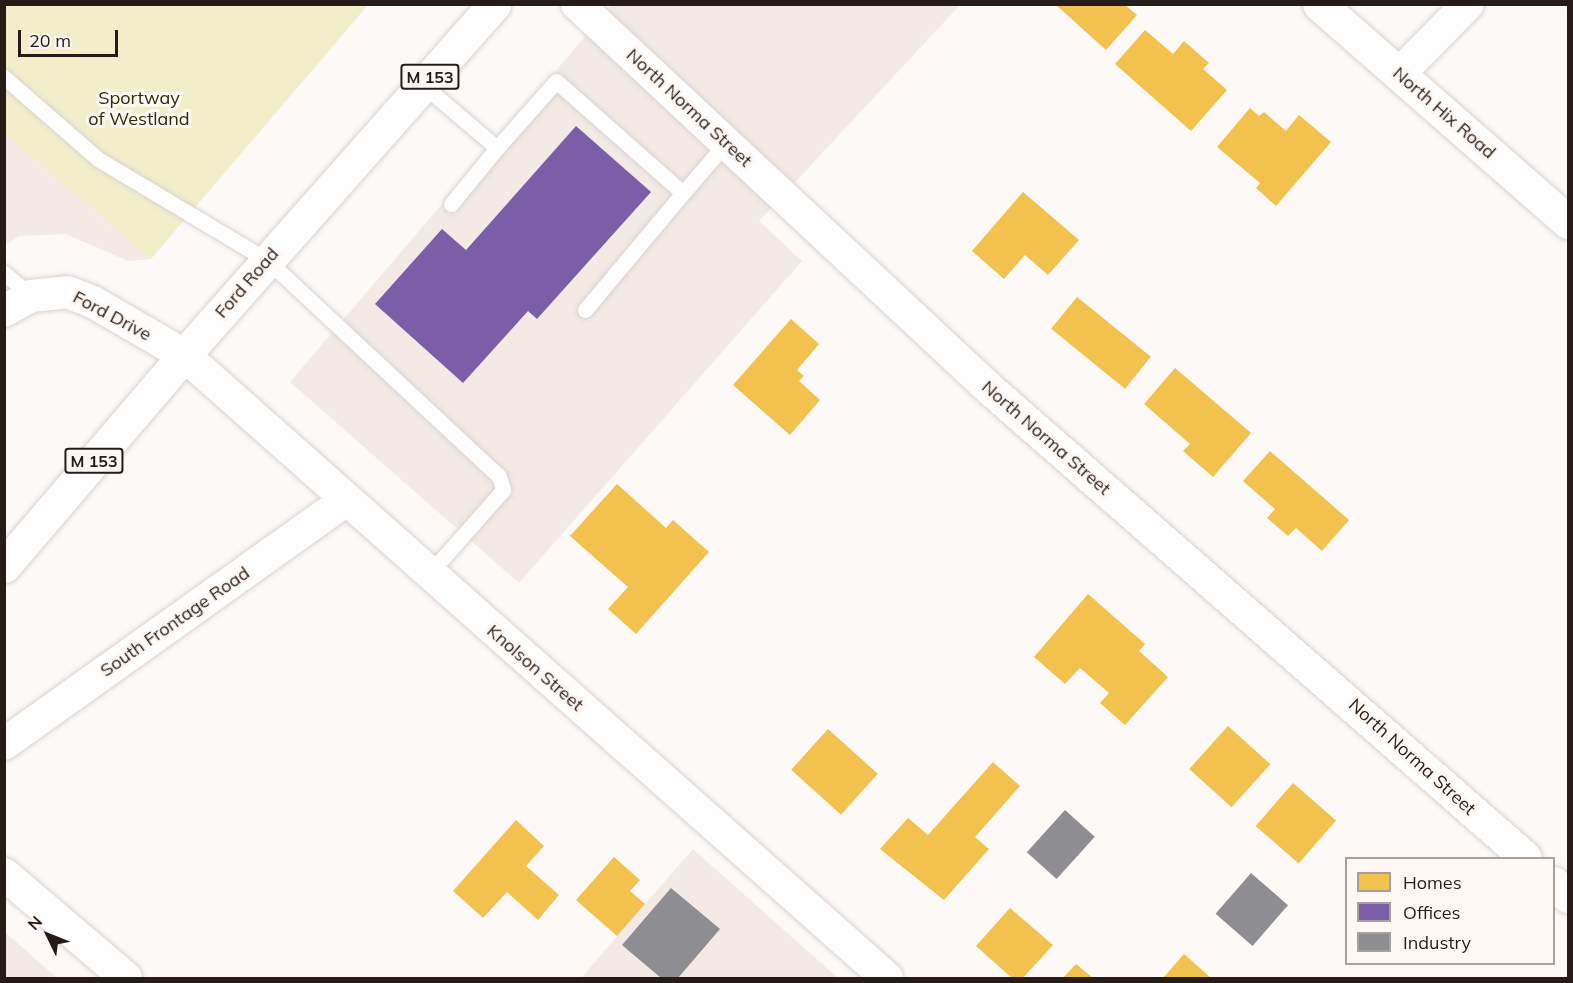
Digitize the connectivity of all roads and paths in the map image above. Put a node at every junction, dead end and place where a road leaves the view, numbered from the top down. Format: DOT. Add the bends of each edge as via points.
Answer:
graph roads {
  1 [pos="494,4"];
  2 [pos="577,4"];
  3 [pos="1319,4"];
  4 [pos="1468,4"];
  5 [pos="1399,74"];
  6 [pos="4,77"];
  7 [pos="423,85"];
  8 [pos="726,143"];
  9 [pos="497,148"];
  10 [pos="683,193"];
  11 [pos="451,204"];
  12 [pos="1569,222"];
  13 [pos="267,260"];
  14 [pos="4,273"];
  15 [pos="18,304"];
  16 [pos="585,310"];
  17 [pos="184,355"];
  18 [pos="345,501"];
  19 [pos="4,566"];
  20 [pos="429,574"];
  21 [pos="4,744"];
  22 [pos="1525,857"];
  23 [pos="4,874"];
  24 [pos="1555,885"];
  25 [pos="1569,897"];
  26 [pos="126,978"];
  27 [pos="887,978"];
  1 -- 7 [label="main road, Ford Road / M 153"];
  2 -- 8 [label="street, North Norma Street"];
  3 -- 5 [label="main road, North Hix Road"];
  4 -- 5 [label="street"];
  5 -- 12 [label="main road, North Hix Road"];
  6 -- 13 [label="lane" via="98,159"];
  7 -- 9 [label="lane"];
  7 -- 13 [label="main road, Ford Road / M 153"];
  8 -- 10 [label="lane"];
  8 -- 22 [label="street, North Norma Street" via="992,391"];
  9 -- 10 [label="lane" via="556,81"];
  9 -- 11 [label="lane"];
  10 -- 16 [label="lane"];
  13 -- 17 [label="main road, Ford Road / M 153"];
  13 -- 20 [label="lane" via="499,476 502,490"];
  14 -- 15 [label="lane"];
  15 -- 17 [label="street, Ford Drive" via="67,292 93,302"];
  17 -- 18 [label="street, Knolson Street"];
  17 -- 19 [label="main road, Ford Road / M 153"];
  18 -- 20 [label="street, Knolson Street"];
  18 -- 21 [label="street, South Frontage Road"];
  20 -- 27 [label="street, Knolson Street"];
  23 -- 26 [label="street"];
  24 -- 25 [label="street"];
}
